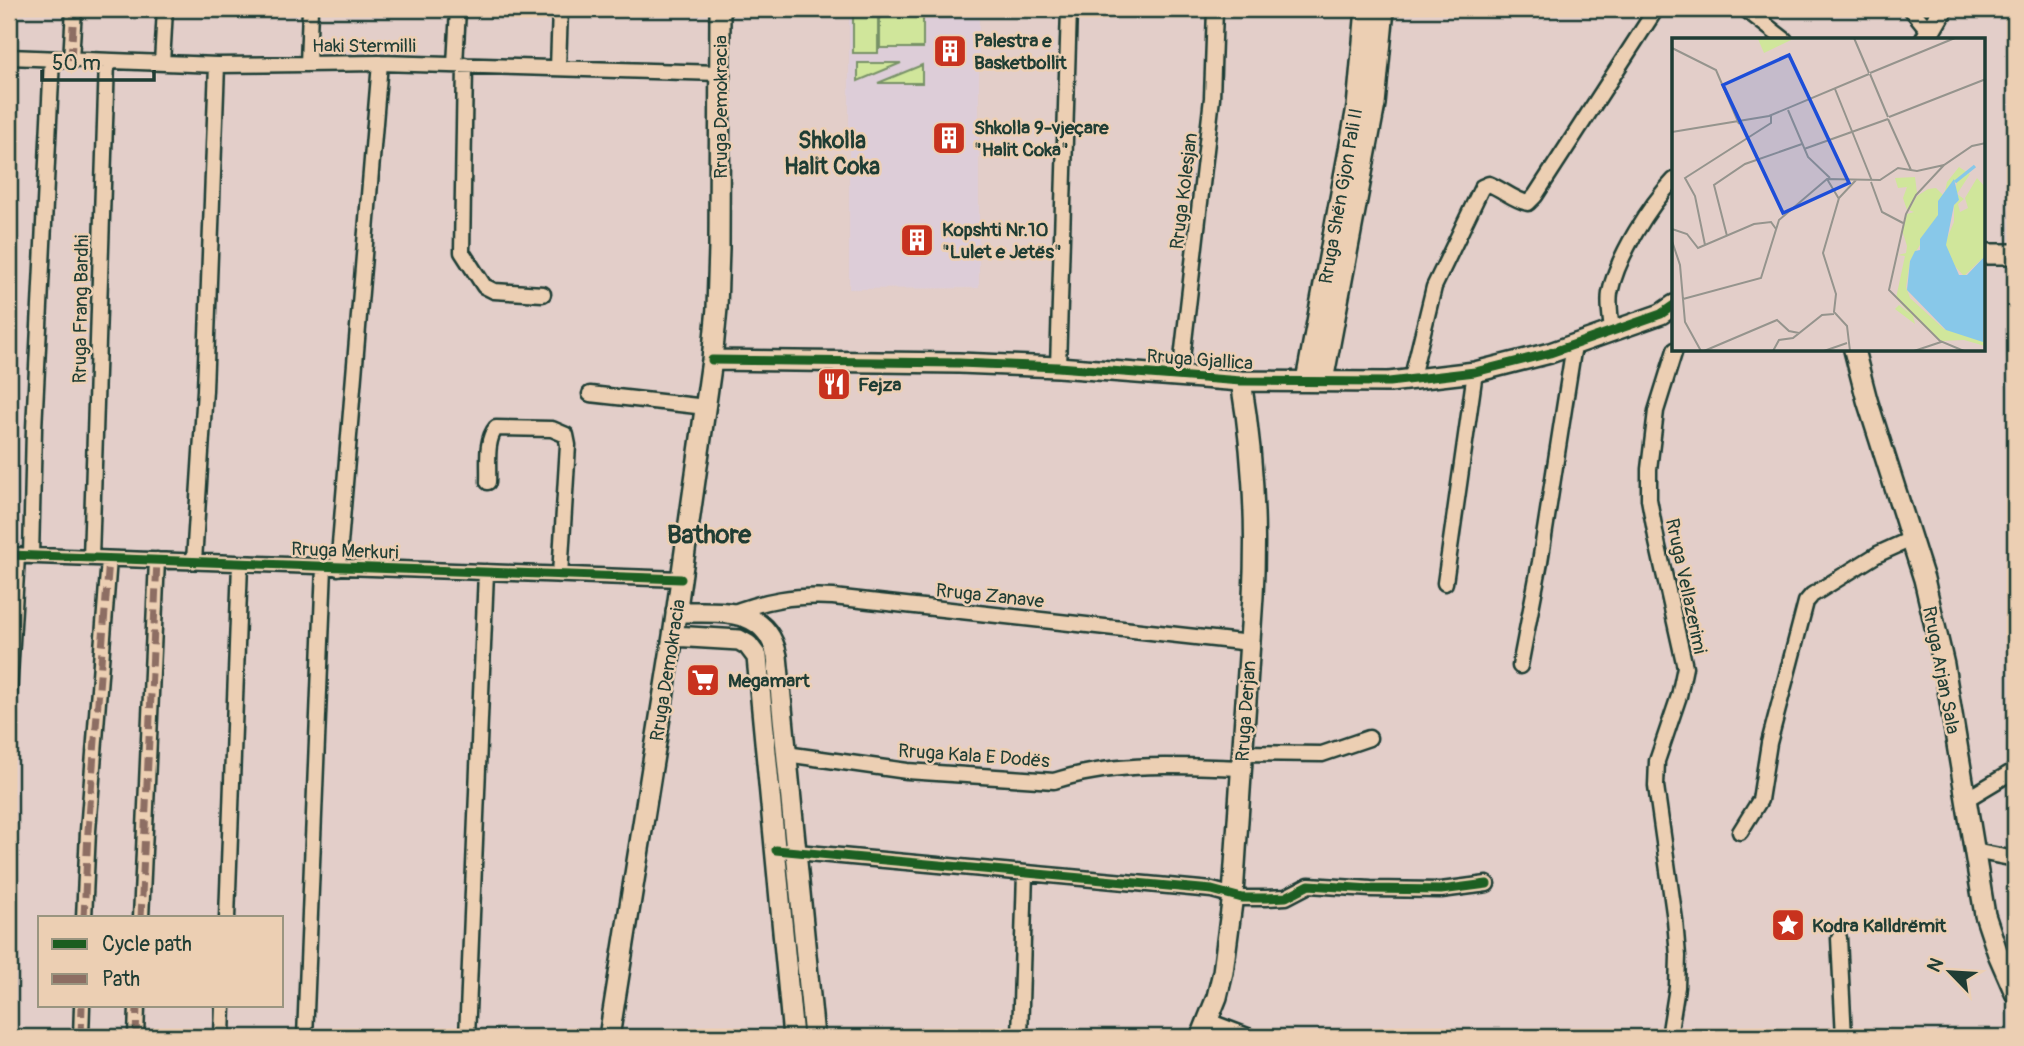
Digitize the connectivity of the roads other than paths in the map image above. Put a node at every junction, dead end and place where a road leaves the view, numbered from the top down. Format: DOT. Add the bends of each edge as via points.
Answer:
graph roads {
  1 [pos="74,9"];
  2 [pos="165,9"];
  3 [pos="310,9"];
  4 [pos="458,9"];
  5 [pos="561,9"];
  6 [pos="720,9"];
  7 [pos="1069,9"];
  8 [pos="1215,9"];
  9 [pos="1366,9"];
  10 [pos="1384,9"];
  11 [pos="1656,9"];
  12 [pos="1745,9"];
  13 [pos="1911,9"];
  14 [pos="1943,9"];
  15 [pos="1927,36"];
  16 [pos="1782,38"];
  17 [pos="9,57"];
  18 [pos="52,59"];
  19 [pos="71,60"];
  20 [pos="107,61"];
  21 [pos="380,62"];
  22 [pos="162,63"];
  23 [pos="308,64"];
  24 [pos="217,65"];
  25 [pos="460,65"];
  26 [pos="558,68"];
  27 [pos="719,74"];
  28 [pos="1672,183"];
  29 [pos="1986,254"];
  30 [pos="2015,254"];
  31 [pos="542,294"];
  32 [pos="1672,306"];
  33 [pos="1612,331"];
  34 [pos="1574,345"];
  35 [pos="1674,352"];
  36 [pos="1855,352"];
  37 [pos="712,360"];
  38 [pos="1058,367"];
  39 [pos="1475,372"];
  40 [pos="1180,376"];
  41 [pos="1241,381"];
  42 [pos="1315,381"];
  43 [pos="1411,381"];
  44 [pos="590,394"];
  45 [pos="706,407"];
  46 [pos="488,482"];
  47 [pos="1909,540"];
  48 [pos="19,556"];
  49 [pos="91,558"];
  50 [pos="109,559"];
  51 [pos="157,560"];
  52 [pos="194,562"];
  53 [pos="240,564"];
  54 [pos="331,567"];
  55 [pos="486,572"];
  56 [pos="560,575"];
  57 [pos="681,579"];
  58 [pos="1445,583"];
  59 [pos="676,612"];
  60 [pos="729,614"];
  61 [pos="673,636"];
  62 [pos="727,638"];
  63 [pos="1250,643"];
  64 [pos="1520,666"];
  65 [pos="9,694"];
  66 [pos="1369,738"];
  67 [pos="786,754"];
  68 [pos="1242,760"];
  69 [pos="2015,770"];
  70 [pos="1965,800"];
  71 [pos="1740,832"];
  72 [pos="776,850"];
  73 [pos="1974,851"];
  74 [pos="797,852"];
  75 [pos="2015,859"];
  76 [pos="1025,873"];
  77 [pos="1487,884"];
  78 [pos="1233,895"];
  79 [pos="83,916"];
  80 [pos="141,916"];
  81 [pos="227,916"];
  82 [pos="1839,938"];
  83 [pos="2015,993"];
  84 [pos="82,1007"];
  85 [pos="137,1007"];
  86 [pos="223,1007"];
  87 [pos="1205,1029"];
  88 [pos="81,1037"];
  89 [pos="136,1037"];
  90 [pos="222,1037"];
  91 [pos="305,1037"];
  92 [pos="467,1037"];
  93 [pos="609,1037"];
  94 [pos="793,1037"];
  95 [pos="814,1037"];
  96 [pos="1020,1037"];
  97 [pos="1250,1037"];
  98 [pos="1669,1037"];
  99 [pos="1844,1037"];
  1 -- 19 [label="street"];
  2 -- 22 [label="street"];
  3 -- 23 [label="street"];
  4 -- 25 [label="street"];
  5 -- 26 [label="street"];
  6 -- 27 [label="street, Rruga Demokracia"];
  7 -- 38 [label="street"];
  8 -- 40 [label="street, Rruga Kolesjan" via="1211,111"];
  9 -- 42 [label="street, Rruga Shën Gjon Pali II" via="1357,107"];
  10 -- 42 [label="street, Rruga Shën Gjon Pali II" via="1375,104"];
  11 -- 43 [label="street" via="1535,196 1521,201 1489,184 1482,187 1434,287"];
  12 -- 16 [label="street"];
  13 -- 15 [label="street"];
  14 -- 15 [label="street"];
  17 -- 18 [label="street, Haki Stermilli"];
  18 -- 19 [label="street, Haki Stermilli"];
  18 -- 48 [label="street" via="34,429"];
  19 -- 20 [label="street, Haki Stermilli"];
  20 -- 22 [label="street, Haki Stermilli"];
  20 -- 49 [label="street, Rruga Frang Bardhi"];
  21 -- 23 [label="street, Haki Stermilli"];
  21 -- 25 [label="street, Haki Stermilli"];
  21 -- 54 [label="street"];
  22 -- 24 [label="street, Haki Stermilli"];
  23 -- 24 [label="street, Haki Stermilli"];
  24 -- 52 [label="street"];
  25 -- 26 [label="street, Haki Stermilli"];
  25 -- 31 [label="street" via="462,252 484,286 494,291"];
  26 -- 27 [label="street, Haki Stermilli"];
  27 -- 37 [label="street, Rruga Demokracia" via="718,308"];
  28 -- 33 [label="street" via="1648,213 1620,264 1610,295"];
  29 -- 30 [label="street"];
  32 -- 33 [label="street, Rruga Gjallica"];
  33 -- 34 [label="street, Rruga Gjallica"];
  34 -- 39 [label="street, Rruga Gjallica"];
  34 -- 64 [label="street"];
  35 -- 98 [label="street, Rruga Vellazerimi" via="1656,411 1649,469 1649,499 1685,667 1657,761 1656,786 1678,956"];
  36 -- 47 [label="street, Rruga Arjan Sala"];
  37 -- 38 [label="street, Rruga Gjallica"];
  37 -- 45 [label="street, Rruga Demokracia"];
  38 -- 40 [label="street, Rruga Gjallica"];
  39 -- 43 [label="street, Rruga Gjallica"];
  39 -- 58 [label="street"];
  40 -- 41 [label="street, Rruga Gjallica"];
  41 -- 42 [label="street, Rruga Gjallica"];
  41 -- 63 [label="street, Rruga Derjan" via="1256,548"];
  42 -- 43 [label="street, Rruga Gjallica"];
  44 -- 45 [label="street"];
  45 -- 57 [label="street, Rruga Demokracia"];
  46 -- 56 [label="street" via="490,442 496,428 552,429 566,435"];
  47 -- 70 [label="street, Rruga Arjan Sala" via="1924,579 1944,666"];
  47 -- 71 [label="street" via="1878,554 1806,602 1769,743 1760,800"];
  48 -- 49 [label="street, Rruga Merkuri"];
  48 -- 65 [label="street"];
  49 -- 50 [label="street, Rruga Merkuri"];
  50 -- 51 [label="street, Rruga Merkuri"];
  50 -- 79 [label="street"];
  51 -- 52 [label="street, Rruga Merkuri"];
  51 -- 80 [label="street"];
  52 -- 53 [label="street, Rruga Merkuri"];
  53 -- 54 [label="street, Rruga Merkuri"];
  53 -- 81 [label="street"];
  54 -- 55 [label="street, Rruga Merkuri"];
  54 -- 91 [label="street"];
  55 -- 56 [label="street, Rruga Merkuri"];
  55 -- 92 [label="street"];
  56 -- 57 [label="street, Rruga Merkuri"];
  57 -- 59 [label="street, Rruga Demokracia"];
  59 -- 60 [label="street"];
  59 -- 61 [label="street, Rruga Demokracia"];
  60 -- 62 [label="street"];
  60 -- 63 [label="street, Rruga Zanave" via="760,602 833,597"];
  60 -- 67 [label="street" via="753,619 773,642"];
  61 -- 62 [label="street"];
  61 -- 93 [label="street, Rruga Demokracia"];
  62 -- 72 [label="street" via="748,645 759,663"];
  63 -- 68 [label="street, Rruga Derjan"];
  66 -- 68 [label="street, Rruga Kala E Dodës" via="1322,754"];
  67 -- 68 [label="street, Rruga Kala E Dodës" via="907,771 1054,781 1113,769"];
  67 -- 74 [label="street"];
  68 -- 78 [label="street, Rruga Derjan"];
  69 -- 70 [label="street"];
  70 -- 73 [label="street, Rruga Arjan Sala"];
  72 -- 74 [label="street"];
  72 -- 94 [label="street"];
  73 -- 75 [label="street"];
  73 -- 83 [label="street, Rruga Arjan Sala" via="1985,915"];
  74 -- 76 [label="street"];
  74 -- 95 [label="street"];
  76 -- 78 [label="street"];
  76 -- 96 [label="street"];
  77 -- 78 [label="street" via="1441,890 1309,885 1286,897"];
  78 -- 87 [label="street, Rruga Derjan" via="1223,972"];
  82 -- 99 [label="street"];
  84 -- 88 [label="street"];
  85 -- 89 [label="street"];
  86 -- 90 [label="street"];
  87 -- 97 [label="street"];
}
